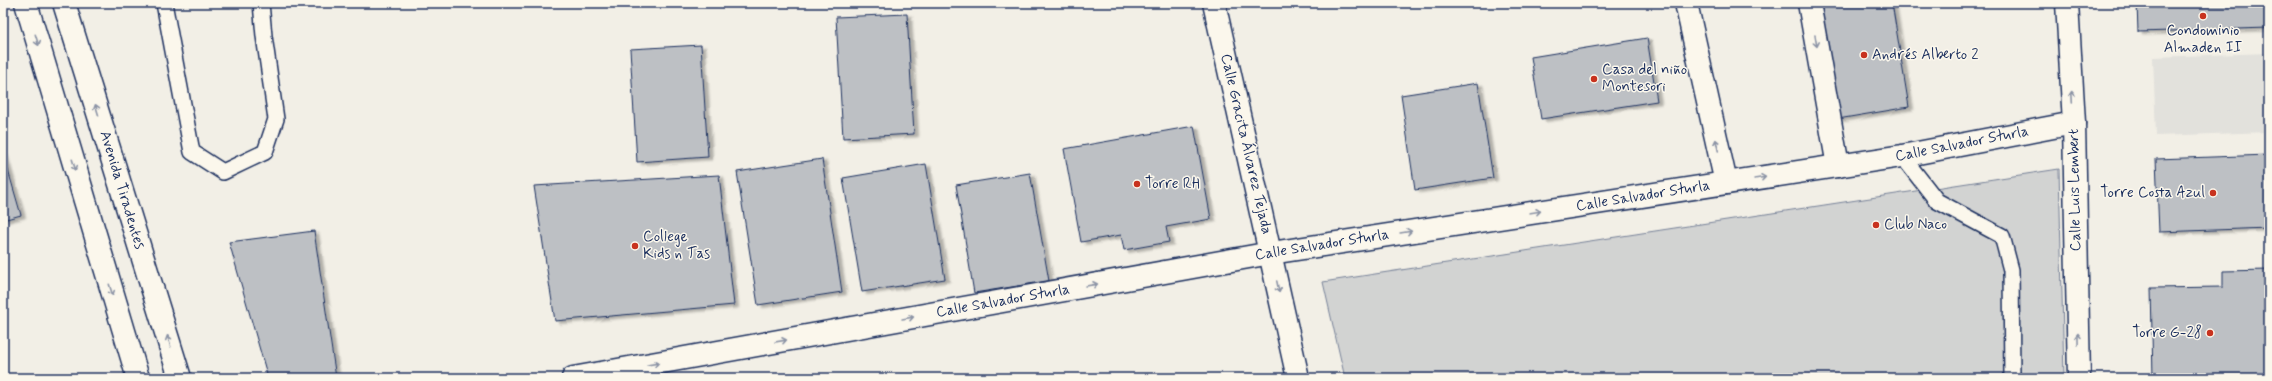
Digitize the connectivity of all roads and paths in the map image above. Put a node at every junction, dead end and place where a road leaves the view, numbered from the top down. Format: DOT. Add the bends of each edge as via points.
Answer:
graph roads {
  1 [pos="26,3"];
  2 [pos="64,3"];
  3 [pos="164,3"];
  4 [pos="261,3"];
  5 [pos="1214,3"];
  6 [pos="1686,3"];
  7 [pos="1809,3"];
  8 [pos="2068,3"];
  9 [pos="2074,123"];
  10 [pos="1902,156"];
  11 [pos="1838,166"];
  12 [pos="1726,183"];
  13 [pos="1271,253"];
  14 [pos="138,378"];
  15 [pos="180,378"];
  16 [pos="573,378"];
  17 [pos="1298,378"];
  18 [pos="2012,378"];
  19 [pos="2079,378"];
  1 -- 14 [label="street, one-way"];
  15 -- 2 [label="street, Avenida Tiradentes, one-way"];
  3 -- 4 [label="lane" via="192,152 223,172 265,152 276,119"];
  5 -- 13 [label="street, Calle Gracita Álvarez Tejada"];
  12 -- 6 [label="street, one-way"];
  7 -- 11 [label="street, one-way"];
  9 -- 8 [label="street, Calle Luis Lembert, one-way"];
  9 -- 10 [label="street, Calle Salvador Sturla"];
  19 -- 9 [label="street, Calle Luis Lembert, one-way"];
  10 -- 11 [label="street, Calle Salvador Sturla"];
  10 -- 18 [label="lane" via="1937,201 2002,236 2011,270"];
  12 -- 11 [label="street, Calle Salvador Sturla, one-way"];
  13 -- 12 [label="street, Calle Salvador Sturla, one-way"];
  16 -- 13 [label="street, Calle Salvador Sturla, one-way"];
  13 -- 17 [label="street, Calle Gracita Álvarez Tejada, one-way"];
}
